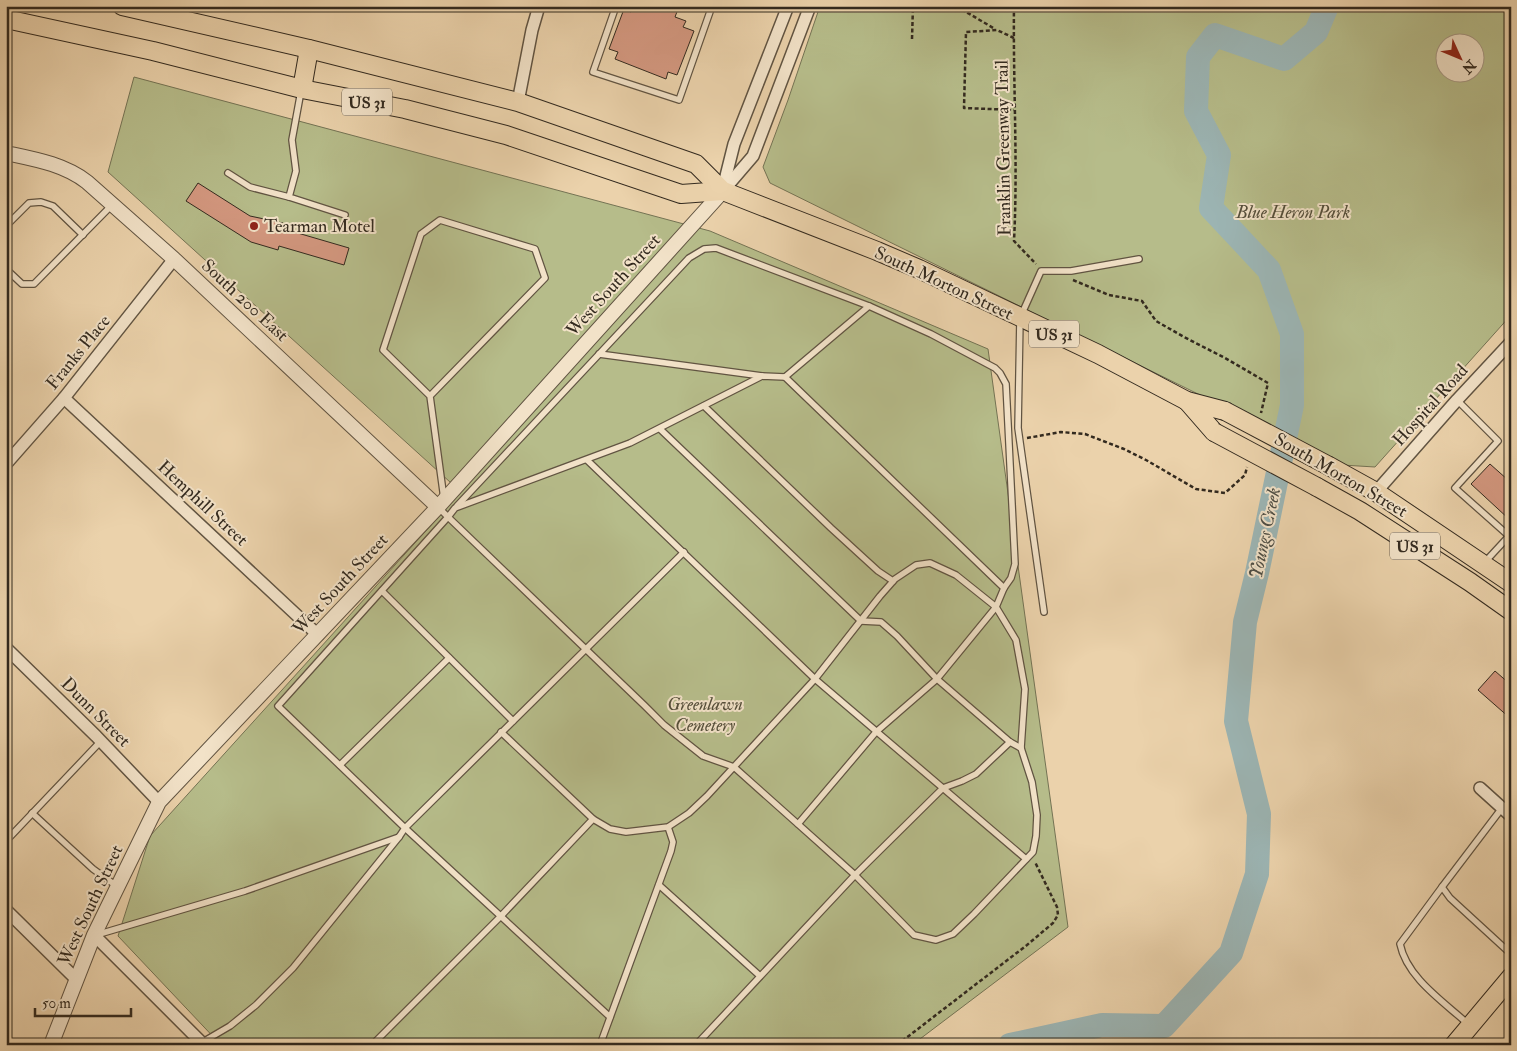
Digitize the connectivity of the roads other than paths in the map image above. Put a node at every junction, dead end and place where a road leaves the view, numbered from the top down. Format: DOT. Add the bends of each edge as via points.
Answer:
graph roads {
  1 [pos="122,6"];
  2 [pos="539,6"];
  3 [pos="616,6"];
  4 [pos="712,6"];
  5 [pos="810,6"];
  6 [pos="784,8"];
  7 [pos="806,18"];
  8 [pos="6,19"];
  9 [pos="309,49"];
  10 [pos="759,81"];
  11 [pos="302,89"];
  12 [pos="778,89"];
  13 [pos="518,102"];
  14 [pos="6,153"];
  15 [pos="228,173"];
  16 [pos="723,191"];
  17 [pos="289,197"];
  18 [pos="112,205"];
  19 [pos="344,215"];
  20 [pos="6,226"];
  21 [pos="83,236"];
  22 [pos="174,259"];
  23 [pos="1139,259"];
  24 [pos="6,269"];
  25 [pos="869,306"];
  26 [pos="1020,318"];
  27 [pos="1511,342"];
  28 [pos="599,354"];
  29 [pos="762,376"];
  30 [pos="785,377"];
  31 [pos="430,396"];
  32 [pos="64,398"];
  33 [pos="1457,400"];
  34 [pos="1187,401"];
  35 [pos="704,406"];
  36 [pos="660,429"];
  37 [pos="587,460"];
  38 [pos="6,464"];
  39 [pos="1376,492"];
  40 [pos="446,508"];
  41 [pos="1360,511"];
  42 [pos="1510,535"];
  43 [pos="684,552"];
  44 [pos="1483,564"];
  45 [pos="893,581"];
  46 [pos="1511,583"];
  47 [pos="1004,588"];
  48 [pos="382,591"];
  49 [pos="996,607"];
  50 [pos="1511,611"];
  51 [pos="1044,612"];
  52 [pos="861,622"];
  53 [pos="318,634"];
  54 [pos="6,648"];
  55 [pos="585,649"];
  56 [pos="449,658"];
  57 [pos="815,679"];
  58 [pos="937,679"];
  59 [pos="513,721"];
  60 [pos="501,732"];
  61 [pos="876,732"];
  62 [pos="101,741"];
  63 [pos="1010,742"];
  64 [pos="1021,748"];
  65 [pos="340,765"];
  66 [pos="734,767"];
  67 [pos="943,788"];
  68 [pos="1480,788"];
  69 [pos="160,802"];
  70 [pos="1507,812"];
  71 [pos="32,813"];
  72 [pos="593,819"];
  73 [pos="798,824"];
  74 [pos="668,827"];
  75 [pos="404,828"];
  76 [pos="399,837"];
  77 [pos="6,841"];
  78 [pos="1026,859"];
  79 [pos="855,875"];
  80 [pos="659,885"];
  81 [pos="118,887"];
  82 [pos="1442,887"];
  83 [pos="6,910"];
  84 [pos="500,917"];
  85 [pos="94,935"];
  86 [pos="1511,954"];
  87 [pos="760,976"];
  88 [pos="1511,977"];
  89 [pos="76,979"];
  90 [pos="610,1017"];
  91 [pos="1470,1026"];
  92 [pos="201,1043"];
  93 [pos="51,1045"];
  94 [pos="372,1045"];
  95 [pos="600,1045"];
  96 [pos="696,1045"];
  97 [pos="1454,1045"];
  1 -- 9 [label="main road, US 31"];
  2 -- 13 [label="street"];
  3 -- 4 [label="lane" via="593,72 680,100"];
  5 -- 7 [label="street"];
  6 -- 7 [label="street"];
  6 -- 10 [label="street"];
  7 -- 12 [label="street"];
  8 -- 11 [label="main road, US 31"];
  9 -- 11 [label="main road"];
  9 -- 13 [label="main road, US 31"];
  10 -- 12 [label="street"];
  10 -- 16 [label="street" via="734,144"];
  11 -- 16 [label="main road, US 31" via="506,135 681,194"];
  11 -- 17 [label="lane" via="292,140 296,171"];
  12 -- 16 [label="street" via="753,156"];
  13 -- 16 [label="main road, US 31" via="696,164"];
  14 -- 18 [label="street, South 200 East" via="77,174"];
  15 -- 17 [label="lane" via="250,187"];
  16 -- 26 [label="main road, South Morton Street / US 31" via="877,251"];
  16 -- 40 [label="street, West South Street"];
  17 -- 19 [label="lane"];
  18 -- 21 [label="lane"];
  18 -- 22 [label="street, South 200 East"];
  20 -- 21 [label="lane" via="29,203 41,202 53,206"];
  21 -- 24 [label="lane" via="34,284 22,284"];
  22 -- 32 [label="street, Franks Place"];
  22 -- 40 [label="street, South 200 East"];
  23 -- 26 [label="lane" via="1071,271 1041,271"];
  25 -- 28 [label="lane" via="716,248 704,249 689,258"];
  25 -- 30 [label="lane"];
  25 -- 47 [label="lane" via="995,368 1004,378 1015,564"];
  26 -- 34 [label="main road, South Morton Street / US 31"];
  26 -- 51 [label="lane" via="1018,428"];
  27 -- 33 [label="street, Hospital Road"];
  28 -- 29 [label="lane"];
  28 -- 40 [label="lane"];
  29 -- 30 [label="lane"];
  29 -- 35 [label="lane"];
  30 -- 47 [label="lane"];
  31 -- 31 [label="lane" via="545,278 535,249 440,220 422,234 383,350"];
  31 -- 40 [label="lane"];
  32 -- 38 [label="street, Franks Place"];
  32 -- 53 [label="street, Hemphill Street"];
  33 -- 39 [label="street, Hospital Road"];
  33 -- 42 [label="lane" via="1498,440 1454,488"];
  34 -- 39 [label="main road, South Morton Street / US 31, bridge" via="1226,411"];
  34 -- 41 [label="main road, South Morton Street / US 31, bridge" via="1214,432"];
  35 -- 36 [label="lane"];
  35 -- 45 [label="lane" via="831,528"];
  36 -- 37 [label="lane"];
  36 -- 52 [label="lane"];
  37 -- 40 [label="lane"];
  37 -- 43 [label="lane"];
  39 -- 41 [label="main road"];
  39 -- 44 [label="main road, South Morton Street / US 31"];
  40 -- 48 [label="lane"];
  40 -- 53 [label="street, West South Street"];
  40 -- 55 [label="lane"];
  41 -- 50 [label="main road, South Morton Street / US 31"];
  42 -- 44 [label="lane"];
  43 -- 55 [label="lane"];
  43 -- 57 [label="lane"];
  44 -- 46 [label="main road, South Morton Street / US 31"];
  45 -- 49 [label="lane" via="916,565 930,563 956,575"];
  45 -- 52 [label="lane"];
  47 -- 49 [label="lane"];
  48 -- 56 [label="lane"];
  48 -- 65 [label="lane" via="278,706"];
  49 -- 58 [label="lane"];
  49 -- 64 [label="lane" via="1016,640 1025,689"];
  52 -- 57 [label="lane"];
  52 -- 58 [label="lane" via="881,622"];
  53 -- 69 [label="street, West South Street"];
  54 -- 62 [label="street, Dunn Street"];
  55 -- 59 [label="lane"];
  55 -- 66 [label="lane" via="688,745 704,756"];
  56 -- 59 [label="lane"];
  56 -- 65 [label="lane"];
  57 -- 61 [label="lane"];
  57 -- 66 [label="lane"];
  58 -- 61 [label="lane"];
  58 -- 63 [label="lane"];
  59 -- 60 [label="lane"];
  60 -- 72 [label="lane"];
  60 -- 75 [label="lane"];
  61 -- 67 [label="lane"];
  61 -- 73 [label="lane"];
  62 -- 69 [label="street, Dunn Street"];
  62 -- 71 [label="lane"];
  63 -- 64 [label="lane"];
  63 -- 67 [label="lane" via="976,774"];
  64 -- 78 [label="lane" via="1032,782 1037,815 1036,836 1032,852"];
  65 -- 75 [label="lane"];
  66 -- 73 [label="lane"];
  66 -- 74 [label="lane" via="707,796"];
  67 -- 78 [label="lane"];
  67 -- 79 [label="lane"];
  68 -- 70 [label="street"];
  69 -- 81 [label="street, West South Street"];
  70 -- 82 [label="lane"];
  71 -- 77 [label="lane"];
  71 -- 81 [label="lane"];
  72 -- 74 [label="lane" via="610,829 626,832"];
  72 -- 84 [label="lane"];
  73 -- 79 [label="lane"];
  74 -- 80 [label="lane" via="673,842"];
  75 -- 76 [label="lane"];
  75 -- 84 [label="lane"];
  76 -- 85 [label="lane" via="245,891"];
  76 -- 92 [label="lane" via="293,968 256,1005"];
  78 -- 79 [label="lane" via="954,934 936,940 914,935"];
  79 -- 87 [label="lane"];
  80 -- 87 [label="lane"];
  80 -- 90 [label="lane"];
  81 -- 85 [label="street, West South Street"];
  82 -- 86 [label="lane"];
  82 -- 91 [label="lane" via="1400,944 1402,954 1422,983"];
  83 -- 89 [label="street"];
  84 -- 90 [label="lane"];
  84 -- 94 [label="lane"];
  85 -- 89 [label="street, West South Street"];
  85 -- 92 [label="street"];
  87 -- 96 [label="lane"];
  88 -- 91 [label="main road"];
  89 -- 93 [label="street, West South Street"];
  90 -- 95 [label="lane"];
  91 -- 97 [label="main road"];
}
